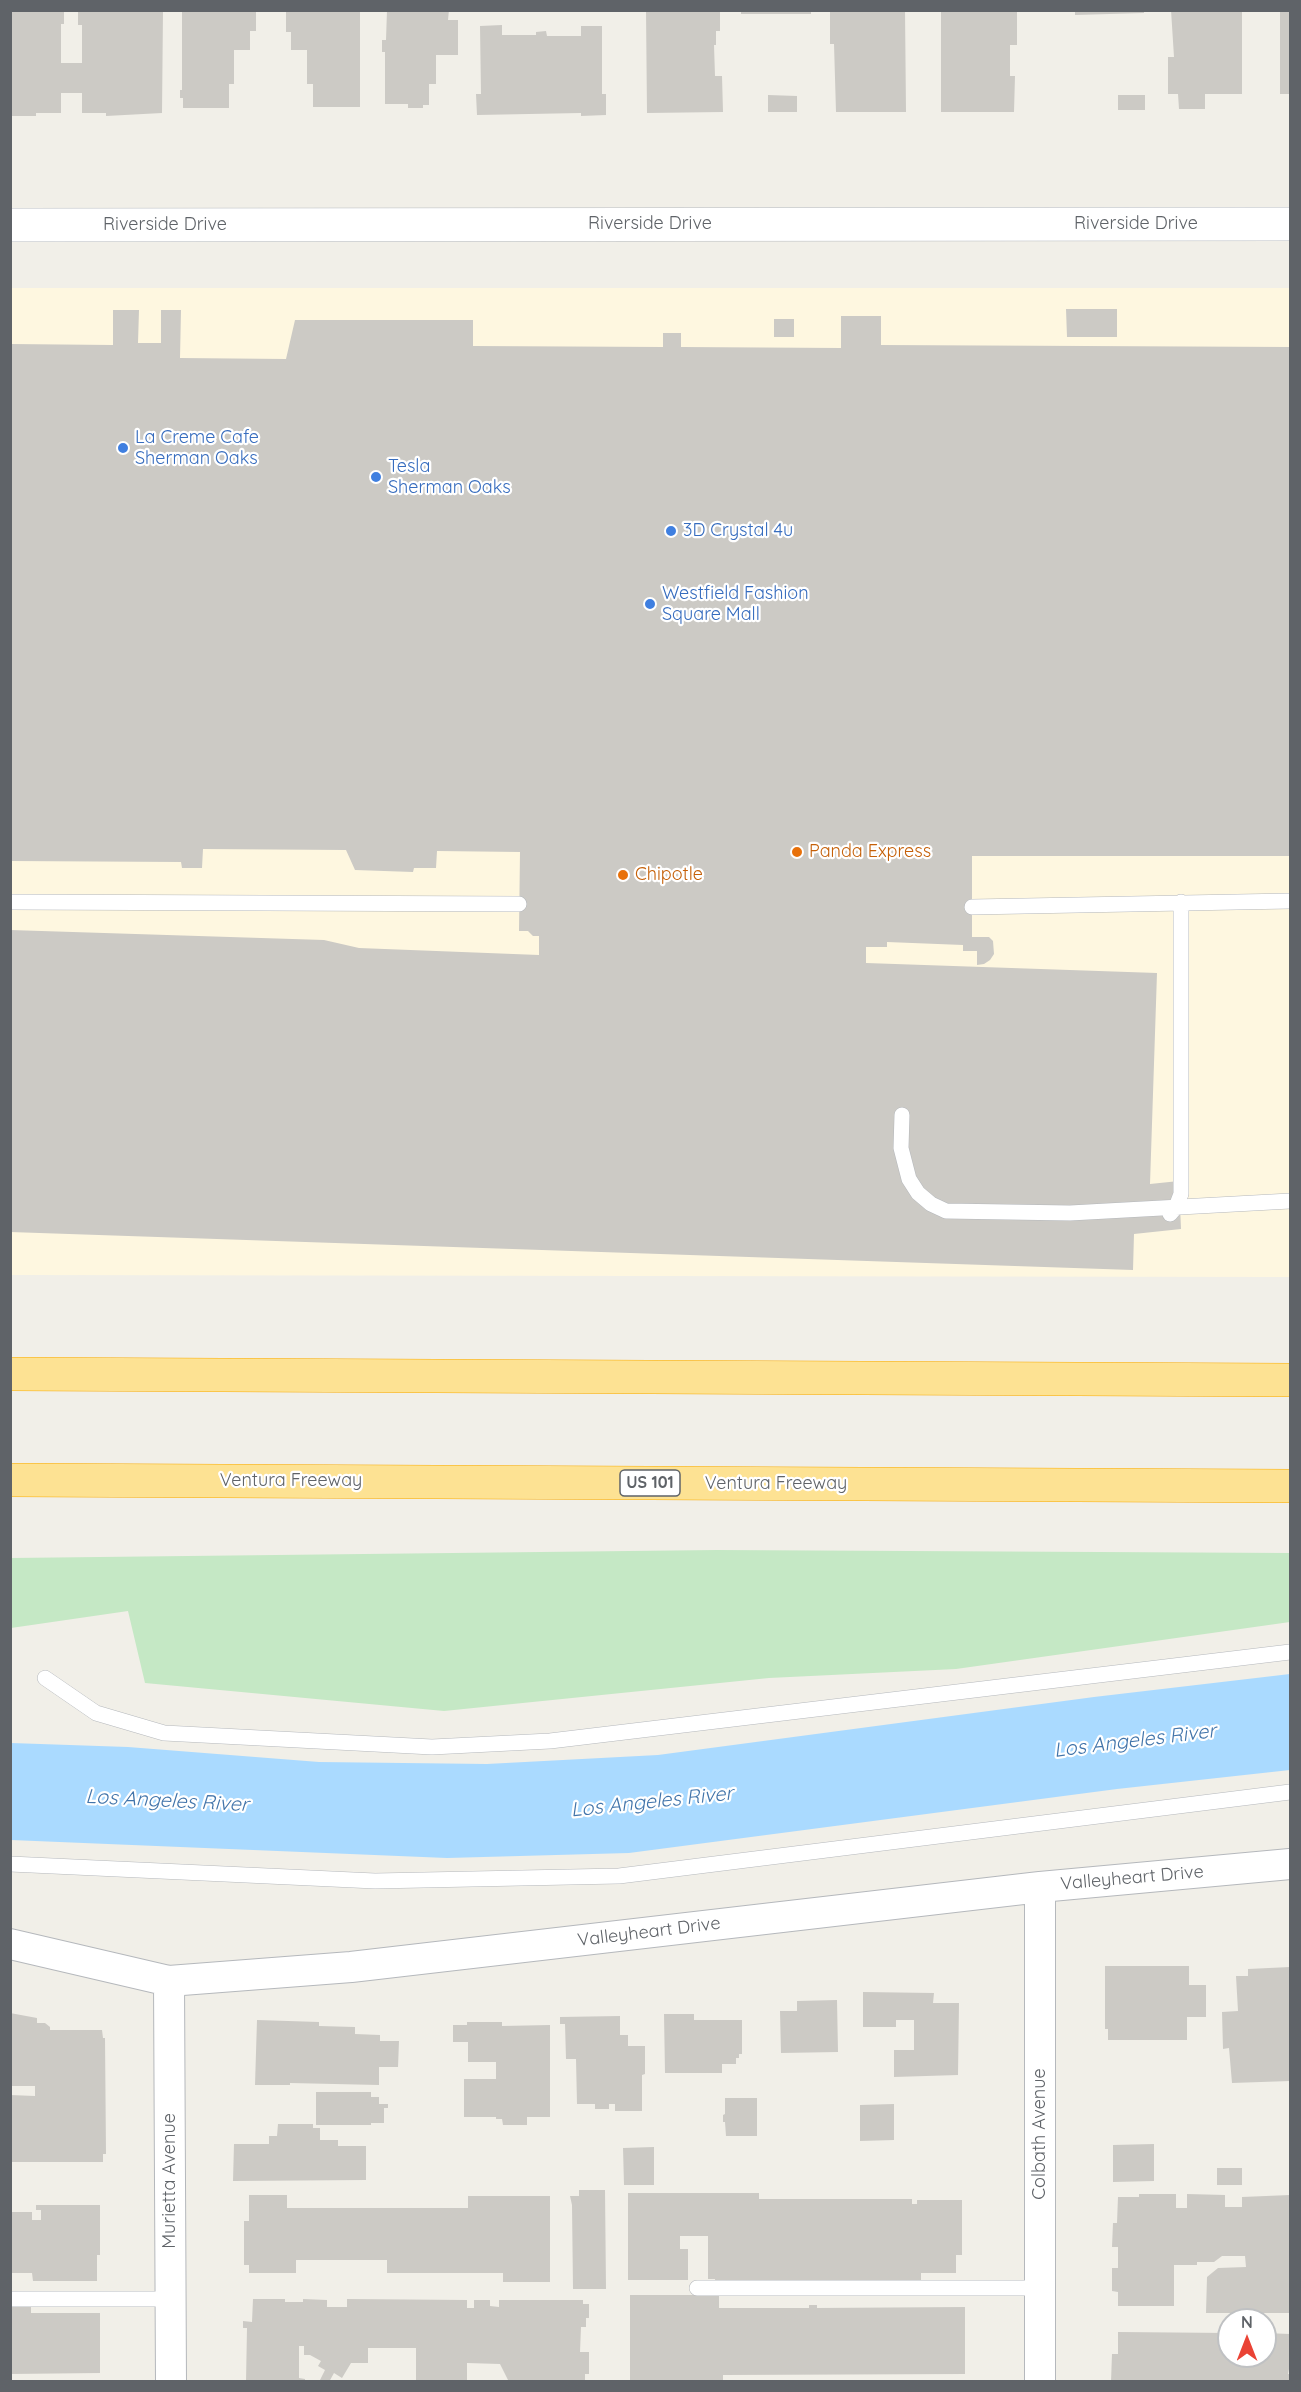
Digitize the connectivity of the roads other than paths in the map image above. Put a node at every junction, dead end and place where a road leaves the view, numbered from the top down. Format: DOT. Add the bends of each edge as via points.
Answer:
graph roads {
  1 [pos="1290,224"];
  2 [pos="10,225"];
  3 [pos="1290,901"];
  4 [pos="10,902"];
  5 [pos="1181,902"];
  6 [pos="519,904"];
  7 [pos="972,907"];
  8 [pos="902,1115"];
  9 [pos="1290,1201"];
  10 [pos="1176,1208"];
  11 [pos="1150,1218"];
  12 [pos="10,1374"];
  13 [pos="1290,1380"];
  14 [pos="10,1480"];
  15 [pos="1290,1486"];
  16 [pos="1290,1652"];
  17 [pos="45,1678"];
  18 [pos="1290,1792"];
  19 [pos="10,1864"];
  20 [pos="1290,1864"];
  21 [pos="1040,1887"];
  22 [pos="10,1944"];
  23 [pos="169,1981"];
  24 [pos="697,2288"];
  25 [pos="1040,2288"];
  26 [pos="10,2299"];
  27 [pos="171,2299"];
  28 [pos="171,2382"];
  29 [pos="1040,2382"];
  1 -- 2 [label="main road, Riverside Drive"];
  3 -- 5 [label="lane"];
  4 -- 6 [label="lane"];
  5 -- 7 [label="lane"];
  5 -- 10 [label="lane" via="1181,1194"];
  8 -- 10 [label="lane" via="901,1148 909,1179 924,1198 946,1211 1070,1213"];
  9 -- 10 [label="lane"];
  10 -- 11 [label="lane" via="1171,1214"];
  12 -- 13 [label="highway"];
  14 -- 15 [label="highway, Ventura Freeway / US 101"];
  16 -- 17 [label="lane" via="550,1741 432,1747 164,1733 96,1713"];
  18 -- 19 [label="lane" via="619,1876 375,1881"];
  20 -- 21 [label="street, Valleyheart Drive"];
  21 -- 23 [label="street, Valleyheart Drive" via="351,1967"];
  21 -- 25 [label="street, Colbath Avenue"];
  22 -- 23 [label="street, Valleyheart Drive"];
  23 -- 27 [label="street, Murietta Avenue"];
  24 -- 25 [label="lane"];
  25 -- 29 [label="street, Colbath Avenue"];
  26 -- 27 [label="lane"];
  27 -- 28 [label="street, Murietta Avenue"];
}
